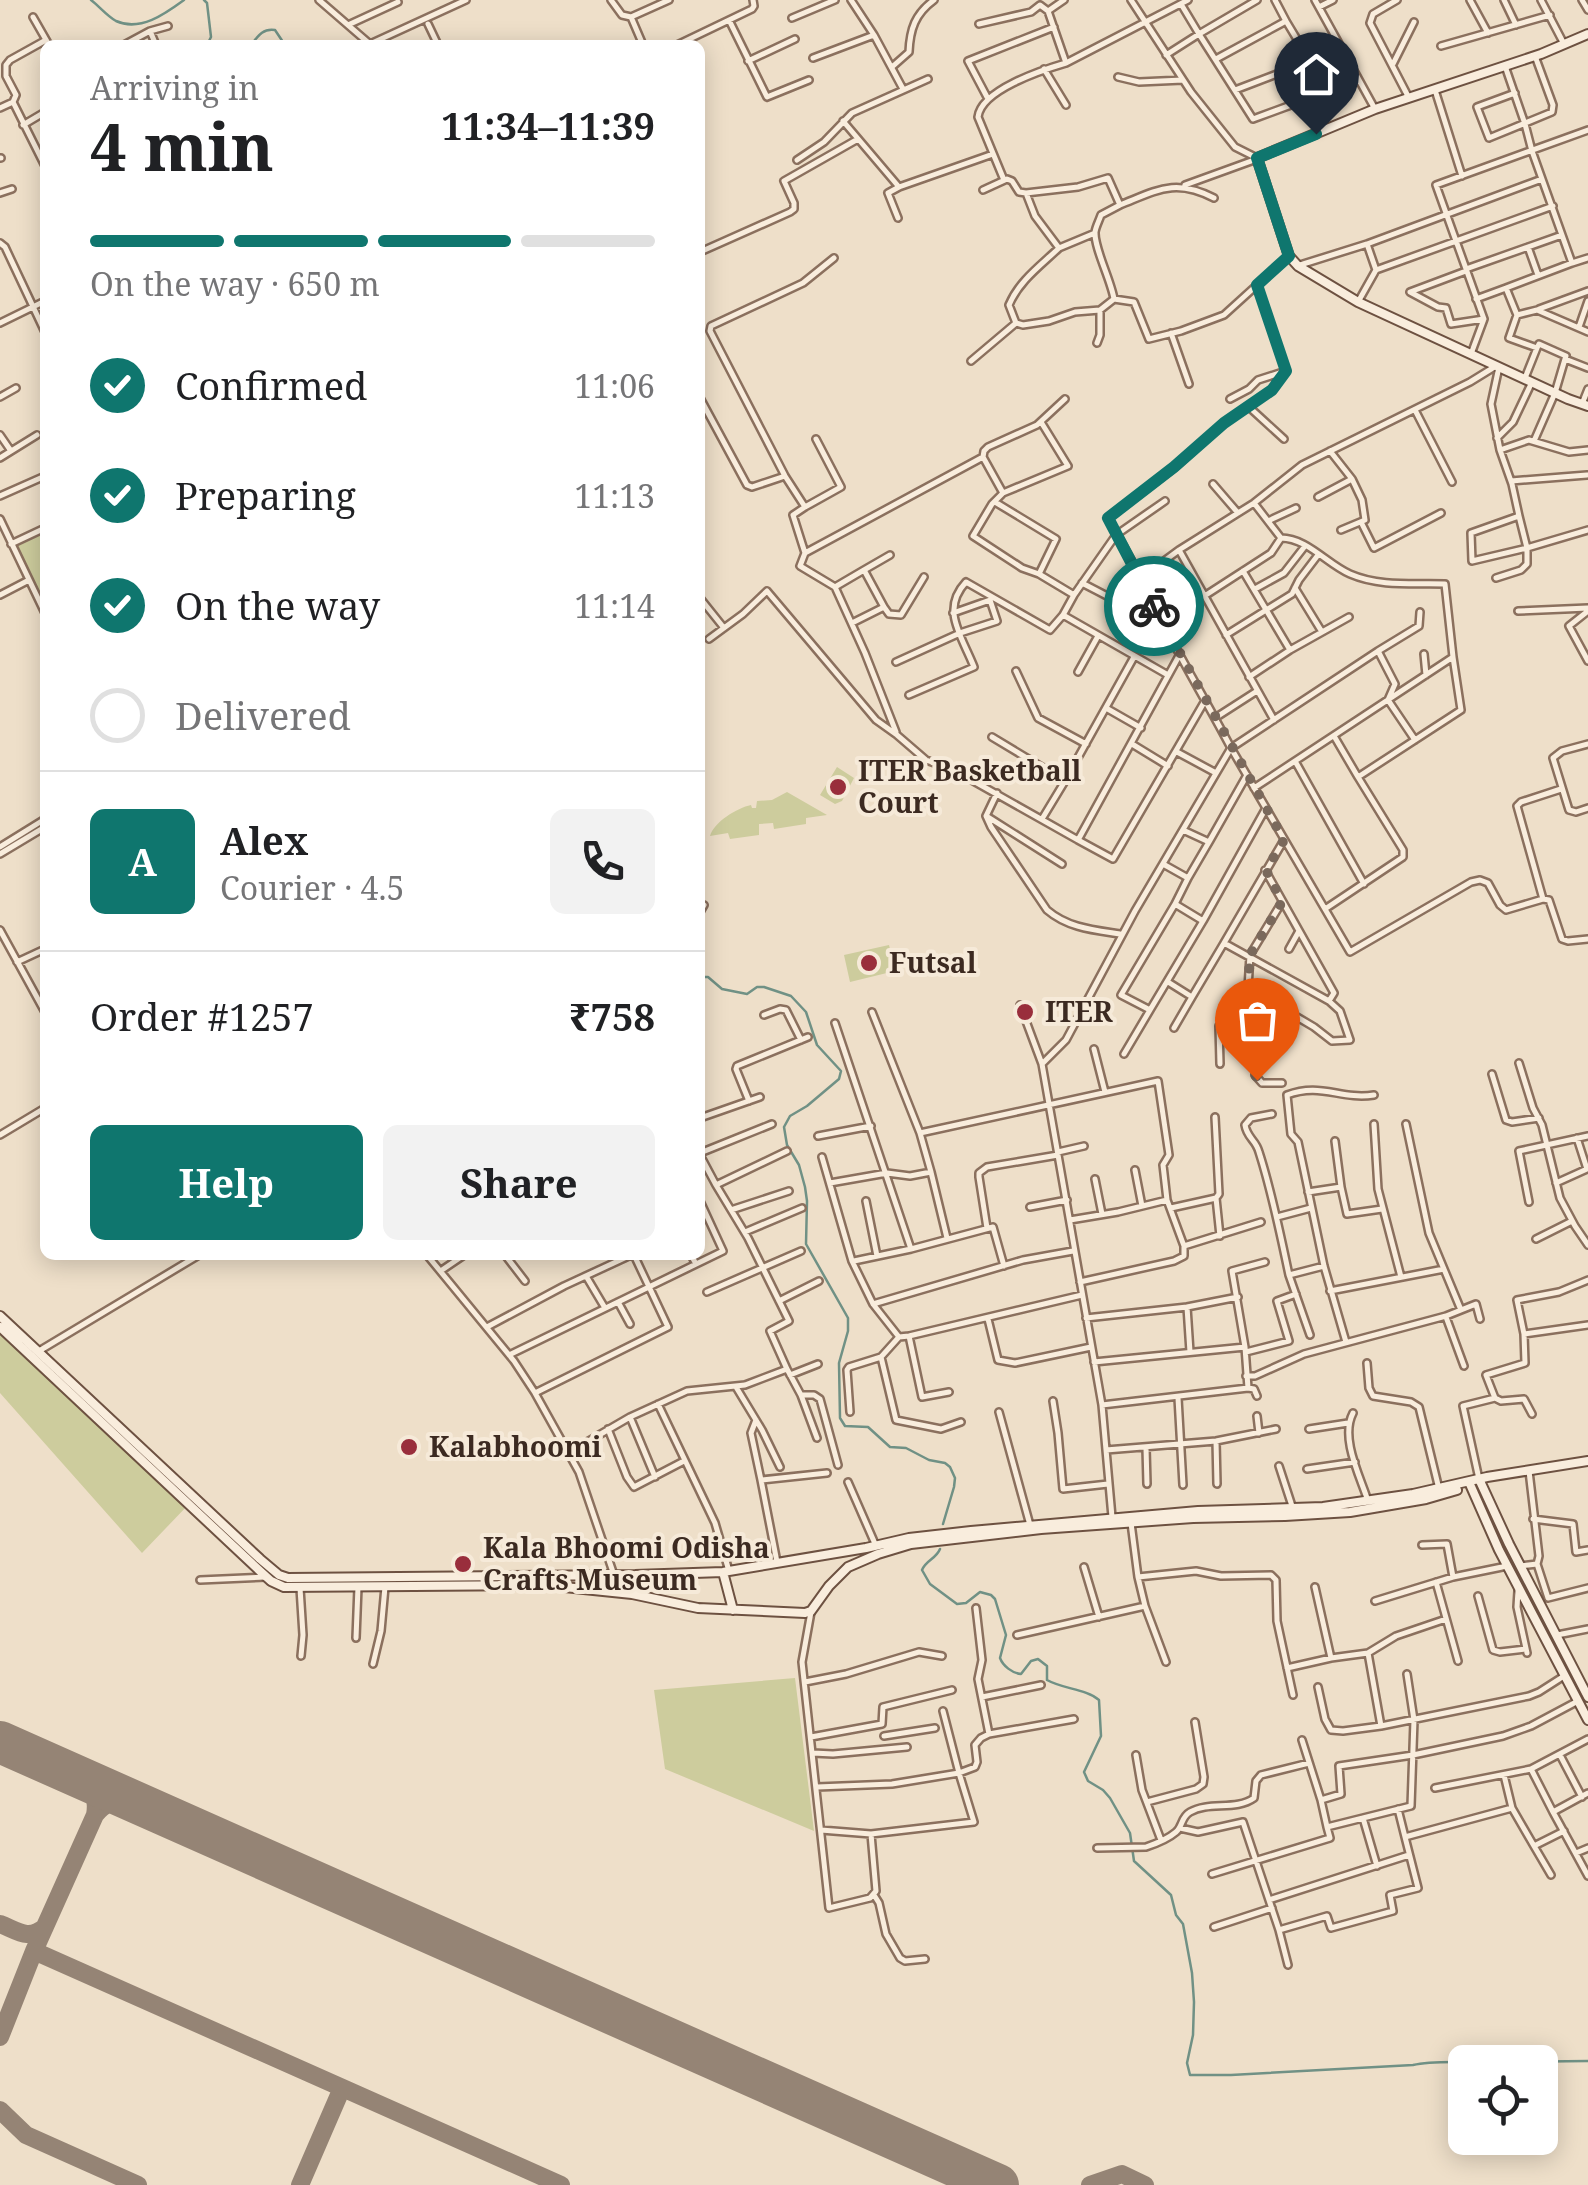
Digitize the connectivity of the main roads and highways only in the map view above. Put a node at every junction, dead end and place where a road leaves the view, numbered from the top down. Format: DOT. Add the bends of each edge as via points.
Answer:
graph roads {
  1 [pos="1588,34"];
  2 [pos="1585,405"];
  3 [pos="0,1316"];
  4 [pos="0,1327"];
  5 [pos="1588,1461"];
  6 [pos="1480,1481"];
  7 [pos="1470,1484"];
  8 [pos="726,1571"];
  9 [pos="733,1610"];
  10 [pos="1584,1678"];
  11 [pos="1588,1697"];
  12 [pos="1588,1720"];
  1 -- 2 [label="main road" via="1257,158 1298,266 1358,302"];
  3 -- 8 [label="main road" via="279,1575"];
  4 -- 9 [label="main road" via="278,1586 545,1584"];
  5 -- 6 [label="main road"];
  6 -- 7 [label="main road"];
  6 -- 10 [label="main road"];
  7 -- 8 [label="main road" via="1293,1509 1112,1517 909,1538"];
  7 -- 9 [label="main road" via="1350,1512 1131,1522 911,1544 848,1566 811,1611"];
  7 -- 12 [label="main road"];
  8 -- 9 [label="main road"];
  10 -- 11 [label="main road"];
}
